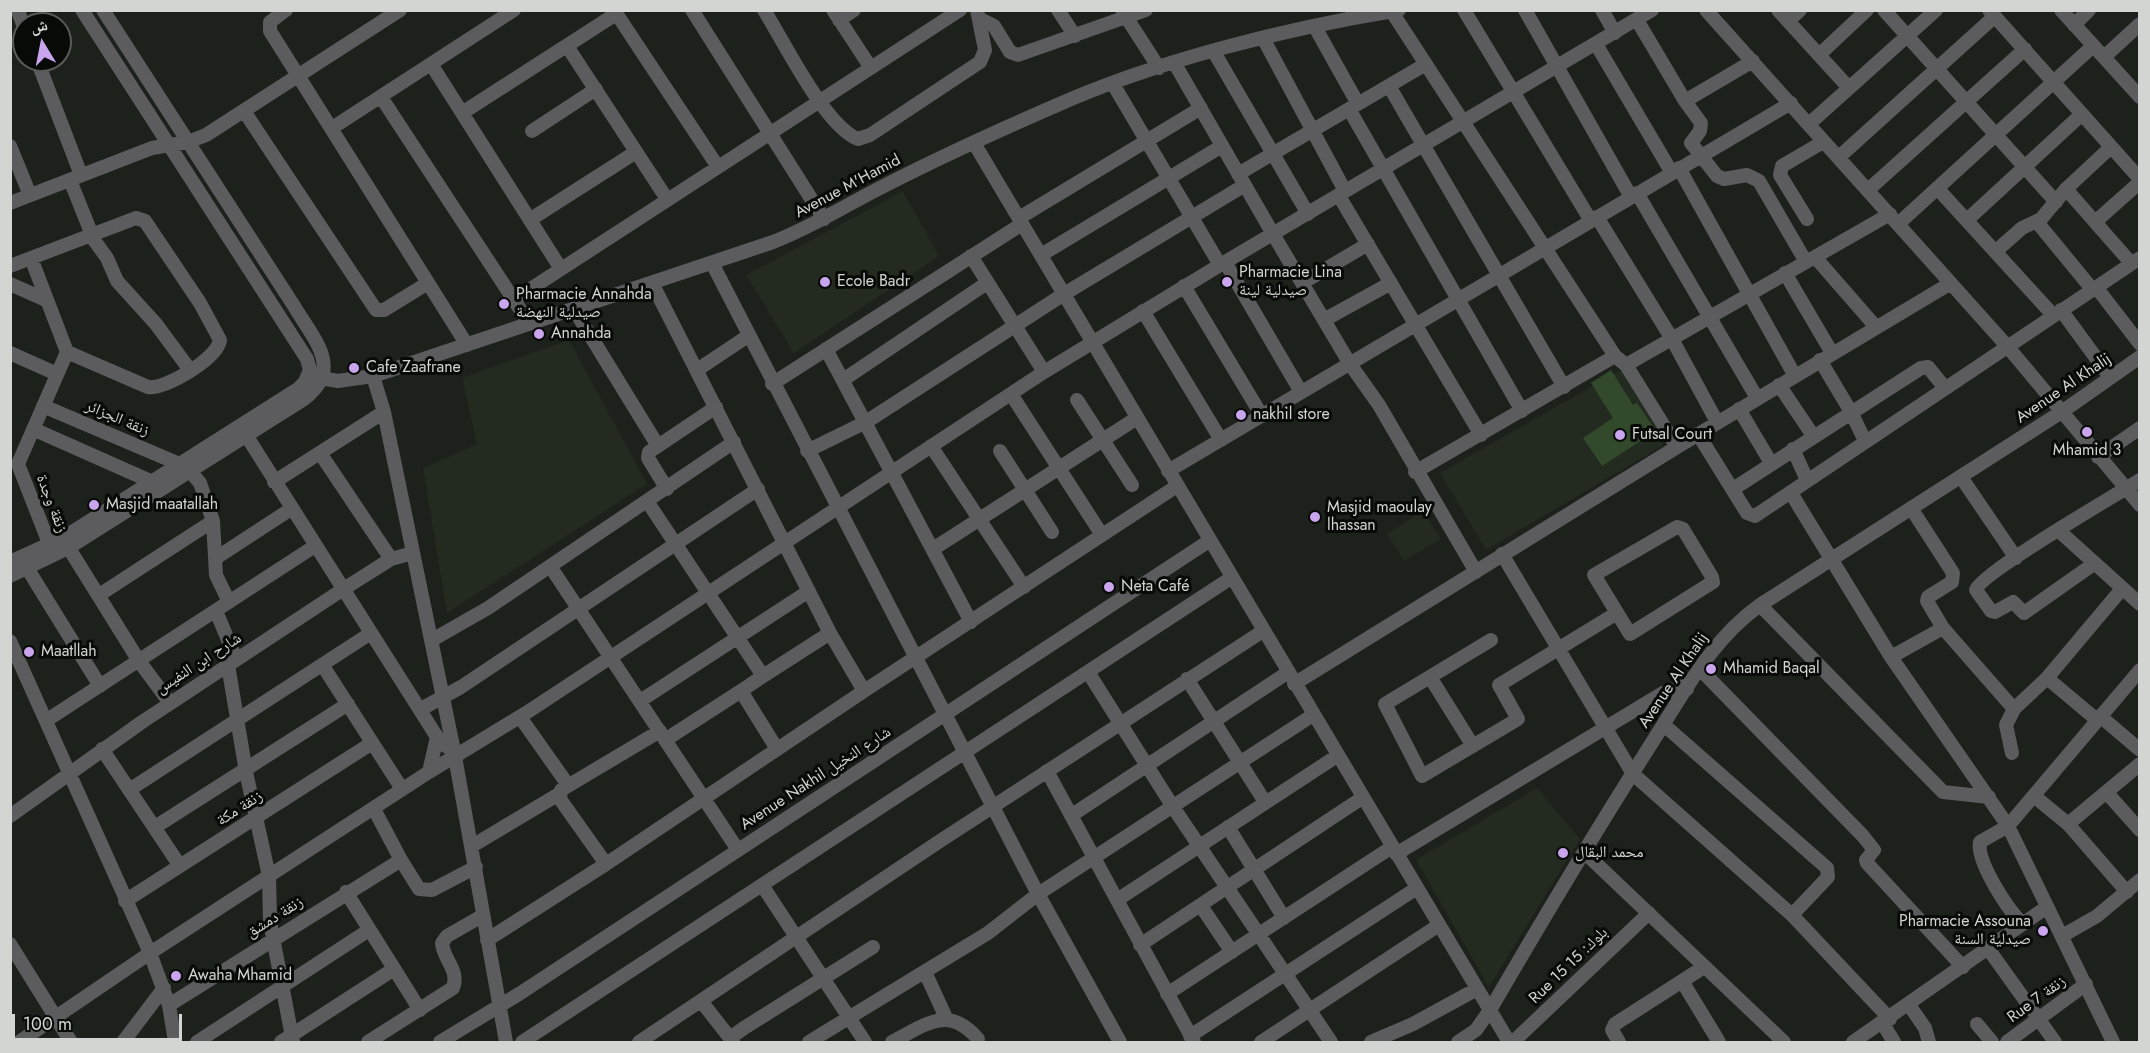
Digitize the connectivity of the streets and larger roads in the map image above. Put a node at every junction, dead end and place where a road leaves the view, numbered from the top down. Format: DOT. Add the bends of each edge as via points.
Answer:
graph roads {
  1 [pos="82,10"];
  2 [pos="103,10"];
  3 [pos="286,10"];
  4 [pos="400,10"];
  5 [pos="514,10"];
  6 [pos="692,10"];
  7 [pos="764,10"];
  8 [pos="854,10"];
  9 [pos="960,10"];
  10 [pos="1058,10"];
  11 [pos="1146,10"];
  12 [pos="1464,10"];
  13 [pos="1525,10"];
  14 [pos="1602,10"];
  15 [pos="1653,10"];
  16 [pos="1706,10"];
  17 [pos="1778,10"];
  18 [pos="1800,10"];
  19 [pos="1867,10"];
  20 [pos="1884,10"];
  21 [pos="1936,10"];
  22 [pos="2061,10"];
  23 [pos="2089,10"];
  24 [pos="1396,11"];
  25 [pos="615,12"];
  26 [pos="1124,14"];
  27 [pos="1992,14"];
  28 [pos="836,15"];
  29 [pos="978,15"];
  30 [pos="1346,15"];
  31 [pos="1638,20"];
  32 [pos="1788,21"];
  33 [pos="2139,24"];
  34 [pos="2074,25"];
  35 [pos="1314,27"];
  36 [pos="1615,33"];
  37 [pos="1075,36"];
  38 [pos="1908,37"];
  39 [pos="1263,38"];
  40 [pos="1596,44"];
  41 [pos="567,46"];
  42 [pos="2093,46"];
  43 [pos="2025,50"];
  44 [pos="1214,52"];
  45 [pos="1819,56"];
  46 [pos="2104,57"];
  47 [pos="1753,61"];
  48 [pos="431,64"];
  49 [pos="1175,64"];
  50 [pos="1426,64"];
  51 [pos="871,68"];
  52 [pos="1159,68"];
  53 [pos="1555,68"];
  54 [pos="1938,68"];
  55 [pos="41,72"];
  56 [pos="298,75"];
  57 [pos="2054,82"];
  58 [pos="1113,84"];
  59 [pos="1389,86"];
  60 [pos="1849,88"];
  61 [pos="596,89"];
  62 [pos="2138,92"];
  63 [pos="1512,93"];
  64 [pos="381,97"];
  65 [pos="820,101"];
  66 [pos="1685,101"];
  67 [pos="1967,102"];
  68 [pos="1791,103"];
  69 [pos="1354,106"];
  70 [pos="1201,108"];
  71 [pos="244,111"];
  72 [pos="462,113"];
  73 [pos="2082,114"];
  74 [pos="1463,122"];
  75 [pos="1809,124"];
  76 [pos="332,128"];
  77 [pos="1313,130"];
  78 [pos="532,131"];
  79 [pos="769,135"];
  80 [pos="1995,135"];
  81 [pos="188,142"];
  82 [pos="1148,142"];
  83 [pos="1823,142"];
  84 [pos="974,143"];
  85 [pos="169,144"];
  86 [pos="10,146"];
  87 [pos="1222,146"];
  88 [pos="1423,147"];
  89 [pos="2112,147"];
  90 [pos="636,152"];
  91 [pos="1273,154"];
  92 [pos="1700,156"];
  93 [pos="1839,157"];
  94 [pos="718,167"];
  95 [pos="2024,167"];
  96 [pos="1385,169"];
  97 [pos="1676,170"];
  98 [pos="76,178"];
  99 [pos="1170,179"];
  100 [pos="1241,180"];
  101 [pos="2139,180"];
  102 [pos="1937,188"];
  103 [pos="2066,189"];
  104 [pos="1868,190"];
  105 [pos="1342,193"];
  106 [pos="30,195"];
  107 [pos="1634,195"];
  108 [pos="667,199"];
  109 [pos="2056,202"];
  110 [pos="10,203"];
  111 [pos="1308,214"];
  112 [pos="1192,218"];
  113 [pos="531,219"];
  114 [pos="824,219"];
  115 [pos="1594,219"];
  116 [pos="1808,219"];
  117 [pos="1894,219"];
  118 [pos="1967,220"];
  119 [pos="1021,221"];
  120 [pos="2037,222"];
  121 [pos="2095,222"];
  122 [pos="92,234"];
  123 [pos="1273,234"];
  124 [pos="1368,244"];
  125 [pos="1545,248"];
  126 [pos="1996,251"];
  127 [pos="1041,255"];
  128 [pos="971,256"];
  129 [pos="31,258"];
  130 [pos="1811,259"];
  131 [pos="2137,261"];
  132 [pos="712,263"];
  133 [pos="1222,263"];
  134 [pos="10,266"];
  135 [pos="561,269"];
  136 [pos="1785,273"];
  137 [pos="1499,275"];
  138 [pos="428,283"];
  139 [pos="987,283"];
  140 [pos="1302,283"];
  141 [pos="1391,283"];
  142 [pos="1951,283"];
  143 [pos="10,284"];
  144 [pos="652,284"];
  145 [pos="1184,286"];
  146 [pos="2094,288"];
  147 [pos="1064,294"];
  148 [pos="1749,295"];
  149 [pos="515,299"];
  150 [pos="46,300"];
  151 [pos="1457,300"];
  152 [pos="574,309"];
  153 [pos="1143,311"];
  154 [pos="2057,313"];
  155 [pos="1710,317"];
  156 [pos="1324,320"];
  157 [pos="529,323"];
  158 [pos="1416,325"];
  159 [pos="1014,326"];
  160 [pos="1876,327"];
  161 [pos="748,336"];
  162 [pos="1672,339"];
  163 [pos="1092,342"];
  164 [pos="2139,344"];
  165 [pos="467,345"];
  166 [pos="2007,346"];
  167 [pos="826,349"];
  168 [pos="67,352"];
  169 [pos="10,353"];
  170 [pos="1832,353"];
  171 [pos="2139,357"];
  172 [pos="1820,360"];
  173 [pos="1621,361"];
  174 [pos="1350,364"];
  175 [pos="189,370"];
  176 [pos="697,370"];
  177 [pos="1044,372"];
  178 [pos="57,374"];
  179 [pos="373,376"];
  180 [pos="1795,376"];
  181 [pos="316,377"];
  182 [pos="2110,377"];
  183 [pos="843,380"];
  184 [pos="772,384"];
  185 [pos="1779,385"];
  186 [pos="1564,387"];
  187 [pos="1945,388"];
  188 [pos="1301,393"];
  189 [pos="1011,394"];
  190 [pos="1758,398"];
  191 [pos="1077,400"];
  192 [pos="43,406"];
  193 [pos="716,406"];
  194 [pos="1739,409"];
  195 [pos="1522,411"];
  196 [pos="2063,411"];
  197 [pos="384,412"];
  198 [pos="1851,412"];
  199 [pos="1262,416"];
  200 [pos="1137,418"];
  201 [pos="866,422"];
  202 [pos="1718,422"];
  203 [pos="2139,428"];
  204 [pos="33,429"];
  205 [pos="1698,434"];
  206 [pos="246,435"];
  207 [pos="1481,435"];
  208 [pos="1814,437"];
  209 [pos="1101,440"];
  210 [pos="1221,440"];
  211 [pos="1865,441"];
  212 [pos="734,442"];
  213 [pos="658,446"];
  214 [pos="931,446"];
  215 [pos="1677,447"];
  216 [pos="1793,449"];
  217 [pos="807,451"];
  218 [pos="1000,451"];
  219 [pos="320,453"];
  220 [pos="2098,457"];
  221 [pos="14,462"];
  222 [pos="177,463"];
  223 [pos="1771,463"];
  224 [pos="1059,469"];
  225 [pos="190,471"];
  226 [pos="1168,471"];
  227 [pos="890,472"];
  228 [pos="1415,472"];
  229 [pos="1961,477"];
  230 [pos="1807,480"];
  231 [pos="2139,480"];
  232 [pos="151,481"];
  233 [pos="274,482"];
  234 [pos="1132,485"];
  235 [pos="1177,486"];
  236 [pos="163,488"];
  237 [pos="667,489"];
  238 [pos="758,489"];
  239 [pos="1733,489"];
  240 [pos="2126,489"];
  241 [pos="1025,490"];
  242 [pos="1791,493"];
  243 [pos="647,501"];
  244 [pos="2139,505"];
  245 [pos="837,508"];
  246 [pos="1911,508"];
  247 [pos="291,509"];
  248 [pos="978,520"];
  249 [pos="213,521"];
  250 [pos="2058,530"];
  251 [pos="1052,532"];
  252 [pos="1102,535"];
  253 [pos="1209,541"];
  254 [pos="785,542"];
  255 [pos="66,543"];
  256 [pos="676,544"];
  257 [pos="315,546"];
  258 [pos="933,549"];
  259 [pos="52,551"];
  260 [pos="414,554"];
  261 [pos="1502,555"];
  262 [pos="216,558"];
  263 [pos="1832,558"];
  264 [pos="2016,558"];
  265 [pos="391,559"];
  266 [pos="20,563"];
  267 [pos="2095,563"];
  268 [pos="550,566"];
  269 [pos="1476,572"];
  270 [pos="10,576"];
  271 [pos="1231,578"];
  272 [pos="1024,587"];
  273 [pos="342,590"];
  274 [pos="2121,590"];
  275 [pos="809,591"];
  276 [pos="708,593"];
  277 [pos="99,595"];
  278 [pos="229,602"];
  279 [pos="2139,604"];
  280 [pos="1760,605"];
  281 [pos="578,608"];
  282 [pos="216,611"];
  283 [pos="1617,613"];
  284 [pos="971,622"];
  285 [pos="1943,628"];
  286 [pos="1263,632"];
  287 [pos="371,633"];
  288 [pos="830,633"];
  289 [pos="739,636"];
  290 [pos="432,640"];
  291 [pos="1491,640"];
  292 [pos="10,641"];
  293 [pos="1557,649"];
  294 [pos="611,657"];
  295 [pos="1891,657"];
  296 [pos="915,658"];
  297 [pos="139,661"];
  298 [pos="232,662"];
  299 [pos="324,666"];
  300 [pos="1700,669"];
  301 [pos="2139,670"];
  302 [pos="1088,672"];
  303 [pos="763,676"];
  304 [pos="1430,677"];
  305 [pos="1291,678"];
  306 [pos="2047,678"];
  307 [pos="1187,679"];
  308 [pos="100,686"];
  309 [pos="1687,689"];
  310 [pos="741,691"];
  311 [pos="864,692"];
  312 [pos="442,697"];
  313 [pos="640,701"];
  314 [pos="170,703"];
  315 [pos="348,704"];
  316 [pos="421,709"];
  317 [pos="2014,709"];
  318 [pos="945,714"];
  319 [pos="1313,716"];
  320 [pos="520,717"];
  321 [pos="2099,718"];
  322 [pos="1213,719"];
  323 [pos="47,720"];
  324 [pos="237,722"];
  325 [pos="1119,724"];
  326 [pos="1664,724"];
  327 [pos="1605,726"];
  328 [pos="662,735"];
  329 [pos="437,737"];
  330 [pos="372,743"];
  331 [pos="1473,746"];
  332 [pos="102,749"];
  333 [pos="777,749"];
  334 [pos="2139,750"];
  335 [pos="965,753"];
  336 [pos="2012,753"];
  337 [pos="455,754"];
  338 [pos="1337,756"];
  339 [pos="1239,762"];
  340 [pos="2139,764"];
  341 [pos="1145,765"];
  342 [pos="1047,771"];
  343 [pos="246,772"];
  344 [pos="429,772"];
  345 [pos="70,774"];
  346 [pos="1633,774"];
  347 [pos="402,789"];
  348 [pos="129,790"];
  349 [pos="564,790"];
  350 [pos="2107,793"];
  351 [pos="2034,796"];
  352 [pos="1989,797"];
  353 [pos="704,798"];
  354 [pos="1362,798"];
  355 [pos="1265,802"];
  356 [pos="993,806"];
  357 [pos="1173,807"];
  358 [pos="374,809"];
  359 [pos="1072,815"];
  360 [pos="10,816"];
  361 [pos="258,817"];
  362 [pos="2068,824"];
  363 [pos="2008,826"];
  364 [pos="155,827"];
  365 [pos="1228,827"];
  366 [pos="2139,830"];
  367 [pos="472,846"];
  368 [pos="1199,846"];
  369 [pos="738,850"];
  370 [pos="1394,851"];
  371 [pos="1584,852"];
  372 [pos="1094,859"];
  373 [pos="401,860"];
  374 [pos="606,864"];
  375 [pos="180,866"];
  376 [pos="476,867"];
  377 [pos="1255,870"];
  378 [pos="269,876"];
  379 [pos="2139,880"];
  380 [pos="762,885"];
  381 [pos="1417,888"];
  382 [pos="1228,889"];
  383 [pos="346,892"];
  384 [pos="2127,892"];
  385 [pos="1038,894"];
  386 [pos="1117,900"];
  387 [pos="125,901"];
  388 [pos="1201,906"];
  389 [pos="2047,907"];
  390 [pos="1649,913"];
  391 [pos="1792,915"];
  392 [pos="482,916"];
  393 [pos="1284,918"];
  394 [pos="2022,923"];
  395 [pos="1439,925"];
  396 [pos="369,930"];
  397 [pos="1258,935"];
  398 [pos="2062,936"];
  399 [pos="795,938"];
  400 [pos="272,939"];
  401 [pos="487,940"];
  402 [pos="10,944"];
  403 [pos="1140,945"];
  404 [pos="873,947"];
  405 [pos="1989,950"];
  406 [pos="1232,952"];
  407 [pos="150,953"];
  408 [pos="1704,967"];
  409 [pos="1963,967"];
  410 [pos="394,969"];
  411 [pos="925,972"];
  412 [pos="1284,975"];
  413 [pos="822,978"];
  414 [pos="1682,981"];
  415 [pos="2086,984"];
  416 [pos="281,987"];
  417 [pos="164,988"];
  418 [pos="1477,989"];
  419 [pos="1167,994"];
  420 [pos="701,1001"];
  421 [pos="169,1005"];
  422 [pos="1909,1005"];
  423 [pos="499,1007"];
  424 [pos="420,1010"];
  425 [pos="1490,1011"];
  426 [pos="1310,1012"];
  427 [pos="58,1018"];
  428 [pos="848,1018"];
  429 [pos="947,1020"];
  430 [pos="2038,1020"];
  431 [pos="1886,1022"];
  432 [pos="1977,1024"];
  433 [pos="1192,1039"];
  434 [pos="288,1040"];
  435 [pos="732,1040"];
  436 [pos="19,1042"];
  437 [pos="71,1042"];
  438 [pos="123,1042"];
  439 [pos="175,1042"];
  440 [pos="197,1042"];
  441 [pos="368,1042"];
  442 [pos="440,1042"];
  443 [pos="506,1042"];
  444 [pos="522,1042"];
  445 [pos="639,1042"];
  446 [pos="809,1042"];
  447 [pos="865,1042"];
  448 [pos="892,1042"];
  449 [pos="977,1042"];
  450 [pos="1120,1042"];
  451 [pos="1261,1042"];
  452 [pos="1331,1042"];
  453 [pos="1374,1042"];
  454 [pos="1458,1042"];
  455 [pos="1511,1042"];
  456 [pos="1618,1042"];
  457 [pos="1719,1042"];
  458 [pos="1784,1042"];
  459 [pos="1853,1042"];
  460 [pos="1894,1042"];
  461 [pos="1929,1042"];
  462 [pos="1992,1042"];
  463 [pos="2007,1042"];
  464 [pos="2055,1042"];
  465 [pos="2113,1042"];
  1 -- 85 [label="street"];
  2 -- 81 [label="street"];
  3 -- 56 [label="street" via="269,26"];
  4 -- 56 [label="street"];
  5 -- 48 [label="street"];
  6 -- 79 [label="street"];
  7 -- 65 [label="street"];
  8 -- 28 [label="street"];
  9 -- 51 [label="street"];
  10 -- 37 [label="street"];
  11 -- 26 [label="street"];
  12 -- 63 [label="street"];
  13 -- 53 [label="street"];
  14 -- 36 [label="street"];
  15 -- 31 [label="street"];
  16 -- 47 [label="street"];
  17 -- 32 [label="street"];
  18 -- 32 [label="street"];
  19 -- 45 [label="street"];
  20 -- 38 [label="street"];
  21 -- 38 [label="street"];
  22 -- 34 [label="street"];
  23 -- 34 [label="street"];
  24 -- 30 [label="street, Avenue M'Hamid"];
  24 -- 50 [label="street"];
  25 -- 41 [label="street"];
  25 -- 94 [label="street"];
  26 -- 37 [label="street"];
  26 -- 52 [label="street"];
  27 -- 43 [label="street"];
  27 -- 54 [label="street"];
  28 -- 51 [label="street"];
  29 -- 37 [label="street" via="994,26 1014,55"];
  29 -- 65 [label="street" via="985,51 980,62 870,135 858,139 852,136"];
  30 -- 35 [label="street, Avenue M'Hamid"];
  31 -- 36 [label="street"];
  31 -- 66 [label="street"];
  32 -- 45 [label="street"];
  33 -- 46 [label="street"];
  34 -- 42 [label="street"];
  35 -- 39 [label="street, Avenue M'Hamid"];
  35 -- 69 [label="street"];
  36 -- 40 [label="street"];
  38 -- 54 [label="street"];
  38 -- 60 [label="street"];
  39 -- 44 [label="street, Avenue M'Hamid"];
  39 -- 77 [label="street"];
  40 -- 53 [label="street"];
  40 -- 97 [label="street"];
  41 -- 61 [label="street"];
  41 -- 72 [label="street"];
  42 -- 46 [label="street"];
  42 -- 57 [label="street"];
  43 -- 57 [label="street"];
  43 -- 67 [label="street"];
  44 -- 49 [label="street, Avenue M'Hamid"];
  44 -- 91 [label="street"];
  45 -- 60 [label="street"];
  46 -- 62 [label="street"];
  47 -- 66 [label="street"];
  47 -- 68 [label="street"];
  48 -- 64 [label="street"];
  48 -- 72 [label="street"];
  49 -- 52 [label="street, Avenue M'Hamid"];
  49 -- 70 [label="street"];
  50 -- 59 [label="street"];
  50 -- 74 [label="street"];
  51 -- 65 [label="street"];
  52 -- 58 [label="street, Avenue M'Hamid"];
  53 -- 63 [label="street"];
  53 -- 107 [label="street"];
  54 -- 67 [label="street"];
  54 -- 93 [label="street"];
  55 -- 98 [label="street"];
  56 -- 71 [label="street"];
  56 -- 76 [label="street"];
  57 -- 73 [label="street"];
  57 -- 80 [label="street"];
  58 -- 82 [label="street"];
  58 -- 84 [label="street, Avenue M'Hamid"];
  59 -- 69 [label="street"];
  59 -- 88 [label="street"];
  60 -- 75 [label="street"];
  61 -- 78 [label="street"];
  61 -- 90 [label="street"];
  63 -- 74 [label="street"];
  63 -- 115 [label="street"];
  64 -- 76 [label="street"];
  64 -- 149 [label="street"];
  65 -- 79 [label="street"];
  66 -- 92 [label="street" via="1702,127 1691,140"];
  67 -- 80 [label="street"];
  67 -- 104 [label="street"];
  68 -- 75 [label="street"];
  68 -- 92 [label="street"];
  69 -- 77 [label="street"];
  69 -- 96 [label="street"];
  70 -- 82 [label="street"];
  70 -- 87 [label="street"];
  71 -- 81 [label="street"];
  71 -- 138 [label="street" via="376,310 384,310"];
  72 -- 113 [label="street"];
  73 -- 89 [label="street"];
  73 -- 95 [label="street"];
  74 -- 88 [label="street"];
  74 -- 125 [label="street"];
  75 -- 83 [label="street"];
  76 -- 138 [label="street"];
  77 -- 91 [label="street"];
  77 -- 105 [label="street"];
  79 -- 94 [label="street"];
  79 -- 114 [label="street"];
  80 -- 95 [label="street"];
  80 -- 102 [label="street"];
  81 -- 85 [label="street"];
  81 -- 181 [label="street" via="323,354 325,366"];
  82 -- 99 [label="street"];
  82 -- 119 [label="street"];
  83 -- 93 [label="street"];
  83 -- 116 [label="street" via="1782,166 1780,175"];
  84 -- 114 [label="street, Avenue M'Hamid"];
  84 -- 119 [label="street"];
  85 -- 98 [label="street"];
  85 -- 181 [label="street"];
  86 -- 106 [label="street"];
  87 -- 99 [label="street"];
  87 -- 100 [label="street"];
  88 -- 96 [label="street"];
  88 -- 137 [label="street"];
  89 -- 101 [label="street"];
  89 -- 103 [label="street"];
  90 -- 108 [label="street"];
  90 -- 113 [label="street"];
  91 -- 100 [label="street"];
  91 -- 111 [label="street"];
  92 -- 97 [label="street"];
  92 -- 130 [label="street" via="1724,179 1747,175 1759,181"];
  93 -- 104 [label="street"];
  94 -- 108 [label="street"];
  95 -- 109 [label="street"];
  95 -- 118 [label="street"];
  96 -- 105 [label="street"];
  96 -- 151 [label="street"];
  97 -- 107 [label="street"];
  97 -- 148 [label="street"];
  98 -- 106 [label="street"];
  98 -- 122 [label="street"];
  99 -- 112 [label="street"];
  99 -- 127 [label="street"];
  100 -- 112 [label="street"];
  100 -- 123 [label="street"];
  101 -- 121 [label="street"];
  102 -- 117 [label="street"];
  102 -- 118 [label="street"];
  103 -- 109 [label="street"];
  103 -- 121 [label="street"];
  104 -- 117 [label="street"];
  105 -- 111 [label="street"];
  105 -- 124 [label="street"];
  106 -- 110 [label="street"];
  107 -- 115 [label="street"];
  107 -- 155 [label="street"];
  108 -- 135 [label="street"];
  109 -- 120 [label="street"];
  111 -- 123 [label="street"];
  112 -- 133 [label="street"];
  112 -- 147 [label="street"];
  113 -- 135 [label="street"];
  114 -- 132 [label="street, Avenue M'Hamid"];
  115 -- 125 [label="street"];
  115 -- 162 [label="street"];
  117 -- 130 [label="street"];
  117 -- 142 [label="street"];
  118 -- 126 [label="street"];
  119 -- 127 [label="street"];
  119 -- 128 [label="street"];
  120 -- 126 [label="street" via="2022,228"];
  120 -- 146 [label="street"];
  121 -- 131 [label="street"];
  122 -- 129 [label="street"];
  122 -- 175 [label="street" via="117,281 156,324"];
  122 -- 175 [label="street" via="136,218 145,221 219,335 218,350"];
  123 -- 133 [label="street"];
  123 -- 140 [label="street"];
  124 -- 140 [label="street"];
  124 -- 141 [label="street"];
  125 -- 137 [label="street"];
  125 -- 173 [label="street"];
  126 -- 154 [label="street"];
  127 -- 147 [label="street"];
  128 -- 139 [label="street"];
  128 -- 167 [label="street"];
  129 -- 134 [label="street"];
  129 -- 150 [label="street"];
  130 -- 136 [label="street"];
  130 -- 160 [label="street"];
  131 -- 146 [label="street"];
  132 -- 144 [label="street, Avenue M'Hamid"];
  132 -- 161 [label="street"];
  133 -- 145 [label="street"];
  133 -- 188 [label="street"];
  135 -- 149 [label="street"];
  136 -- 148 [label="street"];
  136 -- 170 [label="street"];
  137 -- 151 [label="street"];
  137 -- 186 [label="street"];
  138 -- 165 [label="street"];
  139 -- 159 [label="street"];
  139 -- 183 [label="street"];
  140 -- 156 [label="street"];
  141 -- 156 [label="street"];
  141 -- 158 [label="street"];
  142 -- 160 [label="street"];
  142 -- 166 [label="street"];
  143 -- 150 [label="street"];
  144 -- 152 [label="street, Avenue M'Hamid"];
  144 -- 176 [label="street"];
  145 -- 153 [label="street"];
  145 -- 199 [label="street"];
  146 -- 154 [label="street"];
  146 -- 164 [label="street"];
  147 -- 159 [label="street"];
  147 -- 163 [label="street"];
  148 -- 155 [label="street"];
  148 -- 180 [label="street"];
  149 -- 157 [label="street"];
  150 -- 168 [label="street"];
  151 -- 158 [label="street"];
  151 -- 195 [label="street"];
  152 -- 157 [label="street, Avenue M'Hamid"];
  152 -- 213 [label="street"];
  153 -- 163 [label="street"];
  153 -- 210 [label="street"];
  154 -- 166 [label="street"];
  154 -- 182 [label="street"];
  155 -- 162 [label="street"];
  155 -- 190 [label="street"];
  156 -- 174 [label="street"];
  157 -- 165 [label="street, Avenue M'Hamid"];
  158 -- 174 [label="street"];
  158 -- 207 [label="street"];
  159 -- 177 [label="street"];
  159 -- 201 [label="street"];
  160 -- 170 [label="street"];
  161 -- 176 [label="street"];
  161 -- 184 [label="street"];
  162 -- 173 [label="street"];
  162 -- 202 [label="street"];
  163 -- 177 [label="street"];
  163 -- 200 [label="street"];
  165 -- 179 [label="street, Avenue M'Hamid"];
  166 -- 187 [label="street"];
  166 -- 196 [label="street"];
  167 -- 183 [label="street"];
  167 -- 184 [label="street"];
  168 -- 175 [label="street" via="155,388"];
  168 -- 178 [label="street"];
  169 -- 178 [label="street"];
  170 -- 172 [label="street"];
  171 -- 182 [label="street, Avenue Al Khalij"];
  172 -- 180 [label="street"];
  172 -- 198 [label="street"];
  173 -- 186 [label="street"];
  173 -- 215 [label="street"];
  174 -- 188 [label="street"];
  174 -- 228 [label="street" via="1385,415"];
  176 -- 193 [label="street"];
  177 -- 189 [label="street"];
  178 -- 192 [label="street"];
  179 -- 181 [label="street, Avenue M'Hamid" via="352,381"];
  179 -- 197 [label="street"];
  180 -- 185 [label="street"];
  181 -- 206 [label="street" via="314,391"];
  181 -- 222 [label="street"];
  182 -- 196 [label="street, Avenue Al Khalij"];
  183 -- 201 [label="street"];
  184 -- 217 [label="street"];
  185 -- 190 [label="street"];
  185 -- 208 [label="street"];
  186 -- 195 [label="street"];
  187 -- 198 [label="street" via="1934,371 1921,368"];
  187 -- 211 [label="street"];
  188 -- 199 [label="street"];
  189 -- 214 [label="street"];
  189 -- 224 [label="street"];
  190 -- 194 [label="street"];
  191 -- 209 [label="street"];
  192 -- 204 [label="street"];
  192 -- 222 [label="street, زنقة الجزائر"];
  193 -- 212 [label="street"];
  193 -- 213 [label="street"];
  194 -- 202 [label="street"];
  194 -- 223 [label="street"];
  195 -- 207 [label="street"];
  196 -- 220 [label="street"];
  196 -- 229 [label="street, Avenue Al Khalij"];
  197 -- 219 [label="street"];
  197 -- 260 [label="street"];
  198 -- 208 [label="street"];
  198 -- 211 [label="street"];
  199 -- 210 [label="street"];
  200 -- 209 [label="street"];
  200 -- 226 [label="street"];
  201 -- 217 [label="street"];
  201 -- 227 [label="street"];
  202 -- 205 [label="street"];
  203 -- 220 [label="street"];
  204 -- 221 [label="street"];
  204 -- 232 [label="street"];
  205 -- 215 [label="street"];
  205 -- 239 [label="street"];
  206 -- 225 [label="street"];
  206 -- 233 [label="street"];
  207 -- 228 [label="street"];
  208 -- 216 [label="street"];
  209 -- 224 [label="street"];
  209 -- 234 [label="street"];
  210 -- 226 [label="street"];
  211 -- 230 [label="street"];
  212 -- 237 [label="street"];
  212 -- 238 [label="street"];
  213 -- 237 [label="street" via="649,452 648,458"];
  214 -- 227 [label="street"];
  214 -- 248 [label="street"];
  215 -- 261 [label="street"];
  216 -- 223 [label="street"];
  216 -- 230 [label="street"];
  217 -- 245 [label="street"];
  218 -- 241 [label="street"];
  219 -- 233 [label="street"];
  219 -- 265 [label="street"];
  220 -- 240 [label="street"];
  221 -- 259 [label="street, زنقة وجدة"];
  222 -- 225 [label="street, زنقة الجزائر"];
  222 -- 232 [label="street"];
  223 -- 239 [label="street"];
  224 -- 241 [label="street"];
  224 -- 252 [label="street"];
  225 -- 236 [label="street"];
  225 -- 249 [label="street" via="200,483"];
  226 -- 235 [label="street"];
  227 -- 245 [label="street"];
  227 -- 258 [label="street"];
  228 -- 269 [label="street"];
  229 -- 246 [label="street, Avenue Al Khalij"];
  229 -- 264 [label="street"];
  230 -- 242 [label="street"];
  231 -- 240 [label="street"];
  232 -- 236 [label="street"];
  232 -- 255 [label="street"];
  233 -- 247 [label="street"];
  235 -- 252 [label="street"];
  235 -- 253 [label="street"];
  236 -- 255 [label="street"];
  237 -- 243 [label="street"];
  238 -- 254 [label="street"];
  238 -- 256 [label="street"];
  239 -- 242 [label="street" via="1747,513 1755,516"];
  240 -- 244 [label="street"];
  240 -- 250 [label="street"];
  241 -- 248 [label="street"];
  241 -- 251 [label="street"];
  242 -- 263 [label="street"];
  243 -- 256 [label="street"];
  243 -- 268 [label="street"];
  245 -- 254 [label="street"];
  245 -- 296 [label="street"];
  246 -- 263 [label="street, Avenue Al Khalij"];
  246 -- 285 [label="street" via="1953,573 1952,582 1928,597 1927,602"];
  247 -- 257 [label="street"];
  247 -- 262 [label="street"];
  248 -- 258 [label="street"];
  248 -- 272 [label="street"];
  249 -- 262 [label="street"];
  249 -- 277 [label="street"];
  250 -- 264 [label="street"];
  250 -- 267 [label="street"];
  252 -- 272 [label="street"];
  253 -- 271 [label="street"];
  253 -- 318 [label="street, Avenue Nakhil شارع النخيل"];
  254 -- 275 [label="street"];
  254 -- 276 [label="street"];
  255 -- 259 [label="street"];
  255 -- 277 [label="street"];
  256 -- 276 [label="street"];
  256 -- 281 [label="street"];
  257 -- 273 [label="street"];
  257 -- 278 [label="street"];
  258 -- 284 [label="street"];
  259 -- 266 [label="street"];
  260 -- 265 [label="street, شارح ابن النفيس"];
  260 -- 290 [label="street"];
  261 -- 269 [label="street"];
  261 -- 293 [label="street"];
  262 -- 278 [label="street" via="218,584"];
  263 -- 280 [label="street, Avenue Al Khalij"];
  263 -- 295 [label="street"];
  264 -- 267 [label="street" via="1977,586 1978,594 1991,611 2011,602 2025,612"];
  265 -- 273 [label="street, شارح ابن النفيس"];
  266 -- 270 [label="street"];
  266 -- 308 [label="street"];
  267 -- 274 [label="street"];
  268 -- 281 [label="street"];
  268 -- 290 [label="street"];
  269 -- 305 [label="street"];
  271 -- 286 [label="street"];
  271 -- 302 [label="street"];
  272 -- 284 [label="street"];
  273 -- 287 [label="street"];
  273 -- 298 [label="street, شارح ابن النفيس"];
  274 -- 279 [label="street"];
  274 -- 306 [label="street"];
  275 -- 288 [label="street"];
  275 -- 289 [label="street"];
  276 -- 289 [label="street"];
  276 -- 294 [label="street"];
  277 -- 297 [label="street"];
  278 -- 282 [label="street"];
  280 -- 300 [label="street, Avenue Al Khalij" via="1728,632"];
  280 -- 352 [label="street" via="1943,792"];
  281 -- 294 [label="street"];
  281 -- 312 [label="street"];
  282 -- 297 [label="street"];
  282 -- 298 [label="street"];
  283 -- 283 [label="street" via="1632,634 1713,582 1681,527 1594,575"];
  283 -- 293 [label="street"];
  284 -- 296 [label="street"];
  285 -- 295 [label="street"];
  285 -- 317 [label="street"];
  286 -- 305 [label="street"];
  286 -- 307 [label="street"];
  287 -- 299 [label="street"];
  287 -- 316 [label="street"];
  288 -- 303 [label="street"];
  288 -- 311 [label="street"];
  289 -- 303 [label="street"];
  289 -- 313 [label="street"];
  290 -- 312 [label="street"];
  291 -- 304 [label="street"];
  292 -- 323 [label="street"];
  293 -- 327 [label="street"];
  293 -- 331 [label="street" via="1499,685 1518,720"];
  294 -- 313 [label="street"];
  294 -- 320 [label="street"];
  295 -- 352 [label="street"];
  296 -- 311 [label="street"];
  296 -- 318 [label="street"];
  297 -- 308 [label="street"];
  297 -- 314 [label="street"];
  298 -- 314 [label="street, شارح ابن النفيس"];
  298 -- 324 [label="street"];
  299 -- 315 [label="street"];
  299 -- 324 [label="street"];
  300 -- 309 [label="street, Avenue Al Khalij"];
  300 -- 409 [label="street" via="1863,836 1874,850 1867,863"];
  301 -- 321 [label="street"];
  302 -- 325 [label="street"];
  302 -- 335 [label="street"];
  303 -- 310 [label="street"];
  304 -- 331 [label="street"];
  304 -- 331 [label="street" via="1384,704 1422,776"];
  305 -- 319 [label="street"];
  305 -- 322 [label="street"];
  306 -- 317 [label="street"];
  306 -- 321 [label="street"];
  307 -- 322 [label="street"];
  307 -- 325 [label="street"];
  308 -- 323 [label="street"];
  309 -- 326 [label="street, Avenue Al Khalij"];
  309 -- 327 [label="street" via="1684,686 1663,693"];
  310 -- 328 [label="street"];
  310 -- 333 [label="street"];
  311 -- 333 [label="street"];
  312 -- 316 [label="street"];
  312 -- 337 [label="street"];
  313 -- 328 [label="street"];
  314 -- 332 [label="street, شارح ابن النفيس"];
  315 -- 330 [label="street"];
  315 -- 343 [label="street"];
  316 -- 329 [label="street"];
  317 -- 336 [label="street" via="2006,725"];
  318 -- 335 [label="street"];
  318 -- 369 [label="street, Avenue Nakhil شارع النخيل"];
  319 -- 338 [label="street"];
  319 -- 339 [label="street"];
  320 -- 337 [label="street"];
  320 -- 349 [label="street"];
  321 -- 334 [label="street"];
  321 -- 351 [label="street"];
  322 -- 339 [label="street"];
  322 -- 341 [label="street"];
  323 -- 345 [label="street"];
  324 -- 343 [label="street"];
  324 -- 348 [label="street"];
  325 -- 341 [label="street"];
  325 -- 342 [label="street"];
  326 -- 346 [label="street, Avenue Al Khalij"];
  326 -- 391 [label="street" via="1827,868 1828,878"];
  327 -- 346 [label="street"];
  327 -- 370 [label="street"];
  328 -- 349 [label="street"];
  328 -- 353 [label="street"];
  329 -- 337 [label="street"];
  329 -- 344 [label="street"];
  330 -- 347 [label="street"];
  330 -- 361 [label="street, زنقة مكة"];
  332 -- 345 [label="street, شارح ابن النفيس"];
  332 -- 348 [label="street"];
  333 -- 353 [label="street"];
  335 -- 356 [label="street"];
  335 -- 380 [label="street"];
  337 -- 344 [label="street"];
  337 -- 367 [label="street"];
  338 -- 354 [label="street"];
  338 -- 355 [label="street"];
  339 -- 355 [label="street"];
  339 -- 357 [label="street"];
  340 -- 350 [label="street"];
  341 -- 357 [label="street"];
  341 -- 359 [label="street"];
  342 -- 356 [label="street"];
  342 -- 359 [label="street"];
  343 -- 361 [label="street"];
  343 -- 364 [label="street"];
  344 -- 347 [label="street"];
  345 -- 360 [label="street, شارح ابن النفيس"];
  345 -- 387 [label="street"];
  346 -- 371 [label="street, Avenue Al Khalij"];
  346 -- 391 [label="street"];
  347 -- 358 [label="street"];
  348 -- 364 [label="street"];
  349 -- 367 [label="street"];
  349 -- 374 [label="street" via="560,799"];
  350 -- 362 [label="street"];
  350 -- 366 [label="street"];
  351 -- 362 [label="street"];
  351 -- 363 [label="street"];
  352 -- 363 [label="street"];
  353 -- 369 [label="street"];
  353 -- 374 [label="street"];
  354 -- 370 [label="street"];
  354 -- 377 [label="street"];
  355 -- 365 [label="street"];
  356 -- 385 [label="street"];
  356 -- 399 [label="street"];
  357 -- 368 [label="street"];
  357 -- 372 [label="street"];
  358 -- 373 [label="street"];
  358 -- 378 [label="street"];
  359 -- 372 [label="street"];
  361 -- 375 [label="street, زنقة مكة"];
  361 -- 378 [label="street"];
  362 -- 384 [label="street"];
  363 -- 389 [label="street"];
  363 -- 394 [label="street" via="1983,838 1979,850 2012,914"];
  364 -- 375 [label="street"];
  365 -- 368 [label="street"];
  365 -- 377 [label="street"];
  367 -- 376 [label="street"];
  368 -- 382 [label="street"];
  368 -- 386 [label="street"];
  369 -- 423 [label="street, Avenue Nakhil شارع النخيل"];
  370 -- 381 [label="street"];
  370 -- 393 [label="street"];
  371 -- 390 [label="street"];
  371 -- 425 [label="street, Avenue Al Khalij"];
  372 -- 385 [label="street"];
  372 -- 386 [label="street"];
  373 -- 376 [label="street" via="425,892"];
  373 -- 383 [label="street, زنقة دمشق"];
  374 -- 401 [label="street"];
  375 -- 387 [label="street, زنقة مكة"];
  376 -- 392 [label="street"];
  377 -- 382 [label="street"];
  377 -- 393 [label="street"];
  378 -- 400 [label="street"];
  378 -- 407 [label="street"];
  379 -- 384 [label="street"];
  380 -- 399 [label="street"];
  380 -- 444 [label="street"];
  381 -- 395 [label="street"];
  381 -- 412 [label="street"];
  382 -- 388 [label="street"];
  382 -- 397 [label="street"];
  383 -- 396 [label="street"];
  383 -- 400 [label="street, زنقة دمشق"];
  384 -- 398 [label="street" via="2097,916"];
  385 -- 411 [label="street" via="988,933"];
  385 -- 450 [label="street"];
  386 -- 403 [label="street"];
  387 -- 407 [label="street"];
  388 -- 403 [label="street"];
  388 -- 406 [label="street"];
  389 -- 394 [label="street"];
  389 -- 398 [label="street"];
  390 -- 408 [label="street"];
  390 -- 455 [label="street, Rue 15 بلوك: 15"];
  391 -- 431 [label="street"];
  392 -- 401 [label="street"];
  392 -- 424 [label="street" via="447,936 442,943 456,981 453,988"];
  393 -- 397 [label="street"];
  394 -- 405 [label="street"];
  395 -- 418 [label="street"];
  395 -- 426 [label="street"];
  396 -- 410 [label="street"];
  396 -- 416 [label="street"];
  397 -- 406 [label="street"];
  397 -- 412 [label="street"];
  398 -- 415 [label="street"];
  399 -- 413 [label="street"];
  399 -- 420 [label="street"];
  400 -- 416 [label="street"];
  400 -- 421 [label="street, زنقة دمشق"];
  401 -- 423 [label="street"];
  402 -- 427 [label="street"];
  403 -- 419 [label="street"];
  404 -- 413 [label="street"];
  405 -- 409 [label="street"];
  405 -- 430 [label="street"];
  406 -- 419 [label="street"];
  407 -- 417 [label="street"];
  407 -- 427 [label="street"];
  408 -- 414 [label="street"];
  408 -- 458 [label="street"];
  409 -- 422 [label="street"];
  410 -- 424 [label="street"];
  410 -- 434 [label="street"];
  411 -- 428 [label="street"];
  411 -- 429 [label="street"];
  412 -- 426 [label="street"];
  412 -- 433 [label="street"];
  413 -- 428 [label="street"];
  413 -- 435 [label="street"];
  414 -- 456 [label="street" via="1615,1024 1612,1030"];
  414 -- 457 [label="street"];
  415 -- 430 [label="street, Rue 7 زنقة"];
  415 -- 465 [label="street"];
  416 -- 434 [label="street"];
  416 -- 440 [label="street"];
  417 -- 421 [label="street"];
  417 -- 438 [label="street"];
  418 -- 425 [label="street"];
  418 -- 453 [label="street"];
  419 -- 433 [label="street"];
  420 -- 435 [label="street"];
  420 -- 445 [label="street"];
  421 -- 439 [label="street"];
  422 -- 431 [label="street"];
  422 -- 461 [label="street" via="1925,1028"];
  423 -- 442 [label="street, Avenue Nakhil شارع النخيل"];
  423 -- 443 [label="street"];
  424 -- 441 [label="street"];
  425 -- 454 [label="street, Avenue Al Khalij" via="1476,1030"];
  425 -- 455 [label="street"];
  426 -- 451 [label="street"];
  426 -- 452 [label="street"];
  427 -- 436 [label="street"];
  427 -- 437 [label="street"];
  428 -- 446 [label="street"];
  428 -- 447 [label="street"];
  429 -- 448 [label="street" via="927,1024"];
  429 -- 449 [label="street" via="967,1027"];
  430 -- 463 [label="street, Rue 7 زنقة"];
  430 -- 464 [label="street"];
  431 -- 459 [label="street"];
  431 -- 460 [label="street"];
  432 -- 462 [label="street"];
}
